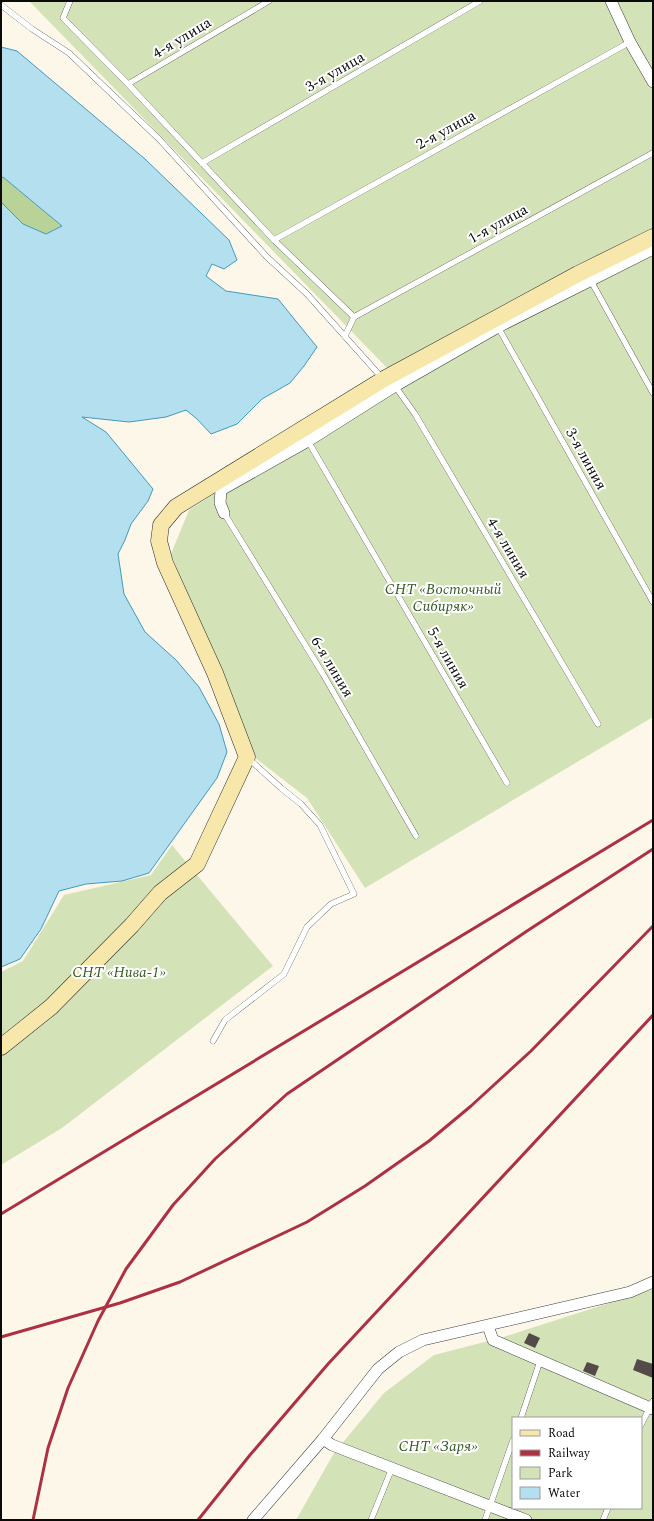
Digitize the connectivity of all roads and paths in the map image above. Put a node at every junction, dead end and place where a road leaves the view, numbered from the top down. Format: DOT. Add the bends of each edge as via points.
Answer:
graph roads {
  1 [pos="70,1"];
  2 [pos="269,1"];
  3 [pos="480,1"];
  4 [pos="611,1"];
  5 [pos="1,4"];
  6 [pos="630,42"];
  7 [pos="653,82"];
  8 [pos="128,84"];
  9 [pos="653,153"];
  10 [pos="202,163"];
  11 [pos="653,237"];
  12 [pos="274,240"];
  13 [pos="653,249"];
  14 [pos="591,281"];
  15 [pos="354,316"];
  16 [pos="498,327"];
  17 [pos="345,336"];
  18 [pos="389,383"];
  19 [pos="653,393"];
  20 [pos="308,441"];
  21 [pos="224,513"];
  22 [pos="653,602"];
  23 [pos="598,724"];
  24 [pos="247,757"];
  25 [pos="508,782"];
  26 [pos="416,836"];
  27 [pos="213,1041"];
  28 [pos="1,1047"];
  29 [pos="653,1282"];
  30 [pos="488,1326"];
  31 [pos="540,1361"];
  32 [pos="652,1406"];
  33 [pos="521,1417"];
  34 [pos="642,1422"];
  35 [pos="323,1439"];
  36 [pos="512,1443"];
  37 [pos="392,1468"];
  38 [pos="490,1506"];
  39 [pos="608,1509"];
  40 [pos="253,1520"];
  41 [pos="371,1520"];
  42 [pos="485,1520"];
  43 [pos="526,1520"];
  44 [pos="603,1520"];
  1 -- 8 [label="lane" via="63,18"];
  2 -- 8 [label="lane, 4-я улица"];
  3 -- 10 [label="lane, 3-я улица"];
  4 -- 6 [label="street"];
  5 -- 17 [label="lane, 4-я линия" via="32,29 69,53 158,139 267,257 307,294"];
  6 -- 7 [label="street"];
  6 -- 12 [label="lane, 2-я улица"];
  8 -- 10 [label="lane"];
  9 -- 15 [label="lane, 1-я улица"];
  10 -- 12 [label="lane"];
  11 -- 18 [label="street" via="578,274"];
  12 -- 15 [label="lane"];
  13 -- 14 [label="street"];
  14 -- 16 [label="street"];
  14 -- 19 [label="lane"];
  15 -- 17 [label="lane"];
  16 -- 18 [label="street"];
  16 -- 22 [label="lane, 3-я линия"];
  17 -- 18 [label="lane, 4-я линия"];
  18 -- 20 [label="street"];
  18 -- 23 [label="lane, 4-я линия" via="415,414"];
  18 -- 24 [label="street" via="176,507 161,525 159,541 165,563 215,673"];
  20 -- 21 [label="street" via="221,490 220,503"];
  20 -- 25 [label="lane, 5-я линия"];
  21 -- 26 [label="lane, 6-я линия" via="323,674"];
  24 -- 27 [label="lane" via="301,804 320,825 354,894 331,904 307,927 284,974 225,1020"];
  24 -- 28 [label="street" via="197,864 160,893 51,1007"];
  29 -- 30 [label="street" via="630,1292"];
  30 -- 31 [label="street" via="493,1340"];
  30 -- 35 [label="street" via="423,1340 399,1352 378,1369"];
  31 -- 32 [label="street"];
  31 -- 33 [label="lane"];
  32 -- 34 [label="lane"];
  35 -- 37 [label="street" via="332,1445"];
  35 -- 40 [label="street"];
  36 -- 38 [label="lane"];
  37 -- 38 [label="street"];
  37 -- 41 [label="lane"];
  38 -- 42 [label="lane"];
  38 -- 43 [label="street"];
  39 -- 44 [label="lane"];
}
